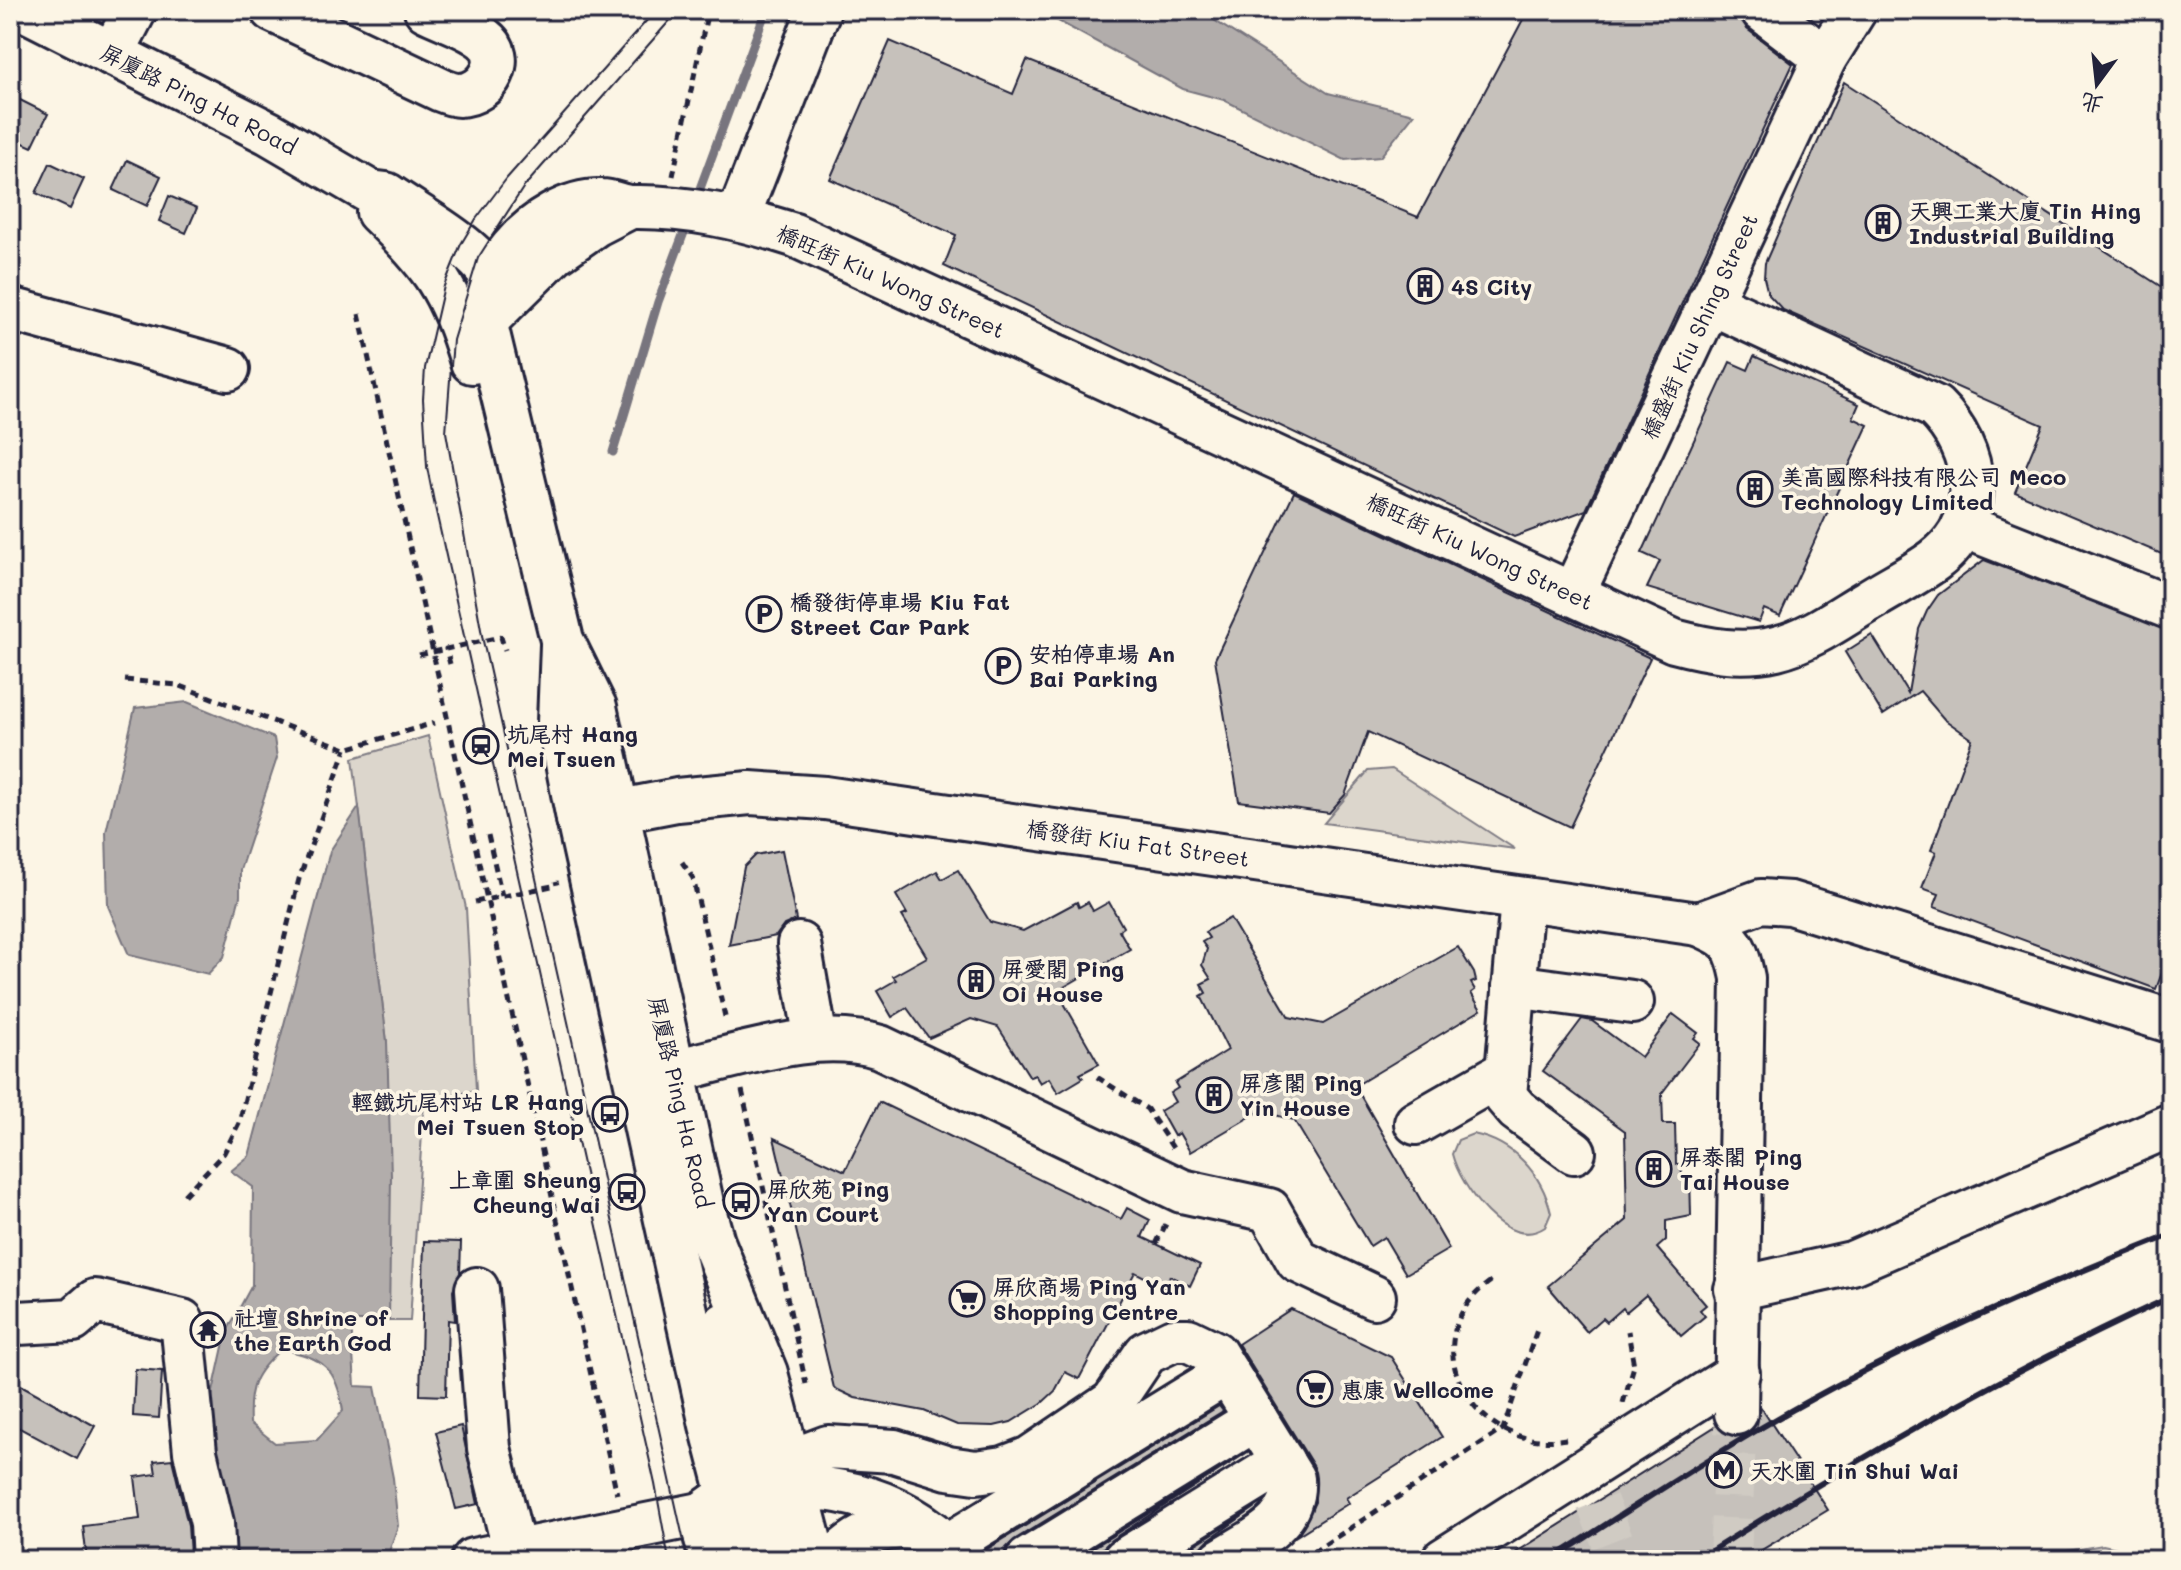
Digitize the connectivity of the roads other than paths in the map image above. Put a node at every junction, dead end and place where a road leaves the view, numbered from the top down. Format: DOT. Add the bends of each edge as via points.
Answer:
graph roads {
  1 [pos="26,10"];
  2 [pos="135,10"];
  3 [pos="426,10"];
  4 [pos="819,10"];
  5 [pos="1762,10"];
  6 [pos="1855,10"];
  7 [pos="284,12"];
  8 [pos="112,54"];
  9 [pos="1825,58"];
  10 [pos="370,192"];
  11 [pos="730,216"];
  12 [pos="1709,302"];
  13 [pos="487,307"];
  14 [pos="10,309"];
  15 [pos="228,369"];
  16 [pos="1963,526"];
  17 [pos="1573,594"];
  18 [pos="2171,608"];
  19 [pos="598,815"];
  20 [pos="1522,899"];
  21 [pos="1698,924"];
  22 [pos="799,944"];
  23 [pos="1514,986"];
  24 [pos="1632,1002"];
  25 [pos="2170,1021"];
  26 [pos="816,1040"];
  27 [pos="673,1071"];
  28 [pos="1507,1071"];
  29 [pos="1416,1123"];
  30 [pos="2171,1125"];
  31 [pos="1574,1152"];
  32 [pos="477,1289"];
  33 [pos="1736,1289"];
  34 [pos="1374,1297"];
  35 [pos="10,1319"];
  36 [pos="1227,1373"];
  37 [pos="1256,1419"];
  38 [pos="1283,1462"];
  39 [pos="753,1492"];
  40 [pos="942,1546"];
  41 [pos="514,1549"];
  42 [pos="214,1560"];
  43 [pos="473,1560"];
  44 [pos="711,1560"];
  45 [pos="746,1560"];
  46 [pos="779,1560"];
  47 [pos="815,1560"];
  48 [pos="833,1560"];
  49 [pos="1027,1560"];
  50 [pos="1124,1560"];
  51 [pos="1221,1560"];
  52 [pos="1443,1560"];
  1 -- 8 [label="street, 屏廈路 Ping Ha Road"];
  2 -- 8 [label="street"];
  3 -- 7 [label="street" via="485,38 494,51 494,73 482,88 460,95 441,90"];
  4 -- 11 [label="street"];
  5 -- 9 [label="street"];
  6 -- 9 [label="street, 橋盛街 Kiu Shing Street"];
  8 -- 10 [label="street, 屏廈路 Ping Ha Road" via="269,133"];
  9 -- 12 [label="street, 橋盛街 Kiu Shing Street"];
  10 -- 13 [label="street, 屏廈路 Ping Ha Road" via="375,210 437,274"];
  10 -- 13 [label="street, 屏廈路 Ping Ha Road" via="386,194 461,244"];
  11 -- 13 [label="street, 橋旺街 Kiu Wong Street" via="673,196 629,207 555,253"];
  11 -- 17 [label="street, 橋旺街 Kiu Wong Street" via="794,235"];
  12 -- 16 [label="street, 橋旺街 Kiu Wong Street" via="1935,407 1951,422 1970,462 1973,483"];
  12 -- 17 [label="street, 橋盛街 Kiu Shing Street"];
  13 -- 19 [label="street, 屏廈路 Ping Ha Road" via="538,448 523,472 562,640 559,722"];
  14 -- 15 [label="street"];
  16 -- 17 [label="street, 橋旺街 Kiu Wong Street" via="1936,559 1810,636 1777,648 1708,650 1674,641"];
  16 -- 18 [label="street"];
  19 -- 20 [label="street, 橋發街 Kiu Fat Street" via="750,793 902,809"];
  19 -- 27 [label="street, 屏廈路 Ping Ha Road"];
  19 -- 39 [label="street, 屏廈路 Ping Ha Road"];
  20 -- 21 [label="street, 橋發街 Kiu Fat Street"];
  20 -- 23 [label="street"];
  21 -- 25 [label="street" via="1761,901 1790,903"];
  21 -- 33 [label="street" via="1736,947 1743,978"];
  22 -- 26 [label="street"];
  23 -- 24 [label="street"];
  23 -- 28 [label="street"];
  26 -- 27 [label="street"];
  26 -- 34 [label="street" via="848,1039 880,1047 1182,1191 1269,1210 1298,1261"];
  27 -- 39 [label="street, 屏廈路 Ping Ha Road" via="713,1242 766,1373"];
  28 -- 29 [label="street"];
  28 -- 31 [label="street" via="1505,1096"];
  30 -- 33 [label="street" via="1852,1263"];
  32 -- 41 [label="street" via="489,1448"];
  33 -- 52 [label="street" via="1737,1393 1583,1471"];
  35 -- 42 [label="street" via="73,1320 95,1301 182,1321 195,1452 212,1523"];
  36 -- 37 [label="street"];
  36 -- 39 [label="street" via="1215,1353 1202,1345 1188,1340 1159,1344 1136,1364 1113,1402 1030,1458 1004,1468 976,1472 894,1451 828,1447"];
  36 -- 40 [label="street"];
  37 -- 38 [label="street"];
  37 -- 49 [label="street"];
  38 -- 50 [label="street"];
  38 -- 51 [label="street" via="1293,1479 1294,1497 1287,1514"];
  39 -- 40 [label="street" via="825,1489 877,1500 900,1509"];
  39 -- 41 [label="street"];
  39 -- 44 [label="street"];
  39 -- 45 [label="street, 屏廈路 Ping Ha Road"];
  39 -- 46 [label="street"];
  39 -- 47 [label="street, 屏廈路 Ping Ha Road"];
  40 -- 48 [label="street" via="913,1526 867,1533"];
  41 -- 43 [label="street"];
}
